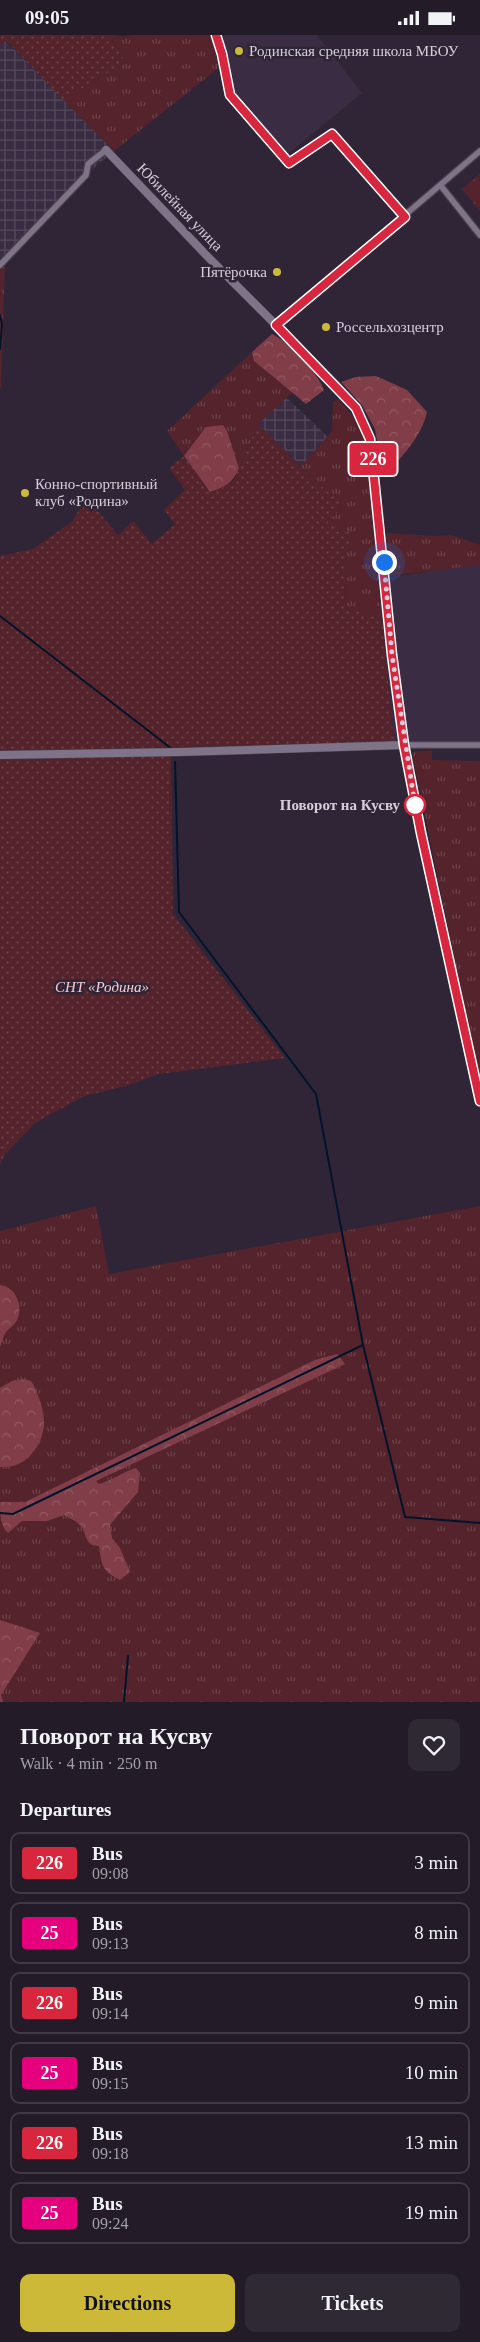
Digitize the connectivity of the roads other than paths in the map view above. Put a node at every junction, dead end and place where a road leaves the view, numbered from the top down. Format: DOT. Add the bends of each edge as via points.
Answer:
graph roads {
  1 [pos="216,35"];
  2 [pos="106,150"];
  3 [pos="480,151"];
  4 [pos="441,186"];
  5 [pos="405,217"];
  6 [pos="480,235"];
  7 [pos="0,265"];
  8 [pos="276,325"];
  9 [pos="404,745"];
  10 [pos="480,745"];
  11 [pos="0,755"];
  12 [pos="480,1101"];
  1 -- 5 [label="street" via="230,95 289,163 332,134"];
  2 -- 7 [label="street" via="88,164 86,175"];
  2 -- 8 [label="street, Юбилейная улица"];
  3 -- 4 [label="street"];
  4 -- 5 [label="street"];
  4 -- 6 [label="street"];
  5 -- 8 [label="street"];
  8 -- 9 [label="street, Юбилейная улица" via="356,408 370,439"];
  9 -- 10 [label="street"];
  9 -- 11 [label="street"];
  9 -- 12 [label="street, Юбилейная улица"];
}
